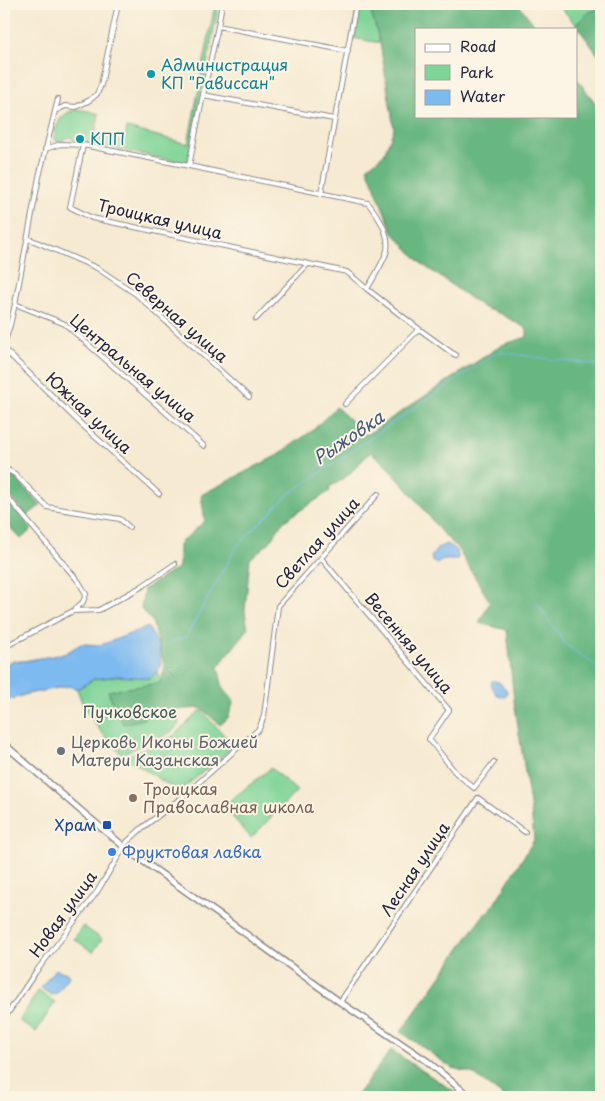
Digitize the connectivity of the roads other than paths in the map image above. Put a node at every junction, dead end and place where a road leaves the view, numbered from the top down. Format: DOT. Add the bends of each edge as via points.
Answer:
graph roads {
  1 [pos="118,4"];
  2 [pos="222,4"];
  3 [pos="356,4"];
  4 [pos="218,26"];
  5 [pos="348,51"];
  6 [pos="203,95"];
  7 [pos="58,99"];
  8 [pos="55,111"];
  9 [pos="334,119"];
  10 [pos="83,145"];
  11 [pos="45,149"];
  12 [pos="189,166"];
  13 [pos="321,194"];
  14 [pos="28,239"];
  15 [pos="308,264"];
  16 [pos="367,289"];
  17 [pos="15,304"];
  18 [pos="256,319"];
  19 [pos="419,329"];
  20 [pos="4,344"];
  21 [pos="4,349"];
  22 [pos="456,355"];
  23 [pos="250,397"];
  24 [pos="345,404"];
  25 [pos="204,446"];
  26 [pos="4,468"];
  27 [pos="4,493"];
  28 [pos="159,494"];
  29 [pos="378,494"];
  30 [pos="129,527"];
  31 [pos="321,558"];
  32 [pos="175,564"];
  33 [pos="73,611"];
  34 [pos="4,647"];
  35 [pos="6,745"];
  36 [pos="4,754"];
  37 [pos="494,762"];
  38 [pos="525,832"];
  39 [pos="124,847"];
  40 [pos="340,1002"];
  41 [pos="4,1019"];
  42 [pos="470,1097"];
  1 -- 8 [label="street" via="97,94 76,107 65,106"];
  2 -- 4 [label="street"];
  3 -- 5 [label="street"];
  4 -- 5 [label="street"];
  4 -- 6 [label="street"];
  5 -- 9 [label="street"];
  6 -- 9 [label="street"];
  6 -- 12 [label="street"];
  7 -- 8 [label="street"];
  8 -- 11 [label="street"];
  9 -- 13 [label="street"];
  10 -- 11 [label="street" via="61,144"];
  10 -- 12 [label="street"];
  10 -- 15 [label="street, Троицкая улица" via="70,207 92,218"];
  11 -- 14 [label="street"];
  12 -- 13 [label="street"];
  13 -- 16 [label="street" via="368,203 380,218 387,251"];
  14 -- 17 [label="street"];
  14 -- 23 [label="street, Северная улица" via="97,268 136,294"];
  15 -- 16 [label="street, Троицкая улица" via="347,272"];
  15 -- 18 [label="street"];
  16 -- 19 [label="street, Троицкая улица"];
  17 -- 20 [label="street"];
  17 -- 25 [label="street, Центральная улица" via="65,324"];
  19 -- 22 [label="street, Троицкая улица"];
  19 -- 24 [label="street"];
  21 -- 28 [label="street, Южная улица"];
  26 -- 30 [label="street" via="15,474 47,507 120,519"];
  27 -- 33 [label="street" via="79,582 86,594"];
  29 -- 31 [label="street, Светлая улица"];
  31 -- 37 [label="street, Весенняя улица" via="449,710 429,739 455,772 474,788"];
  31 -- 39 [label="street, Светлая улица" via="278,606 264,716 259,729"];
  32 -- 33 [label="street" via="99,610"];
  33 -- 34 [label="street"];
  35 -- 36 [label="street"];
  35 -- 39 [label="street"];
  38 -- 40 [label="street, Лесная улица" via="478,798"];
  39 -- 40 [label="street"];
  39 -- 41 [label="street, Новая улица" via="97,892"];
  40 -- 42 [label="street" via="427,1061"];
}
